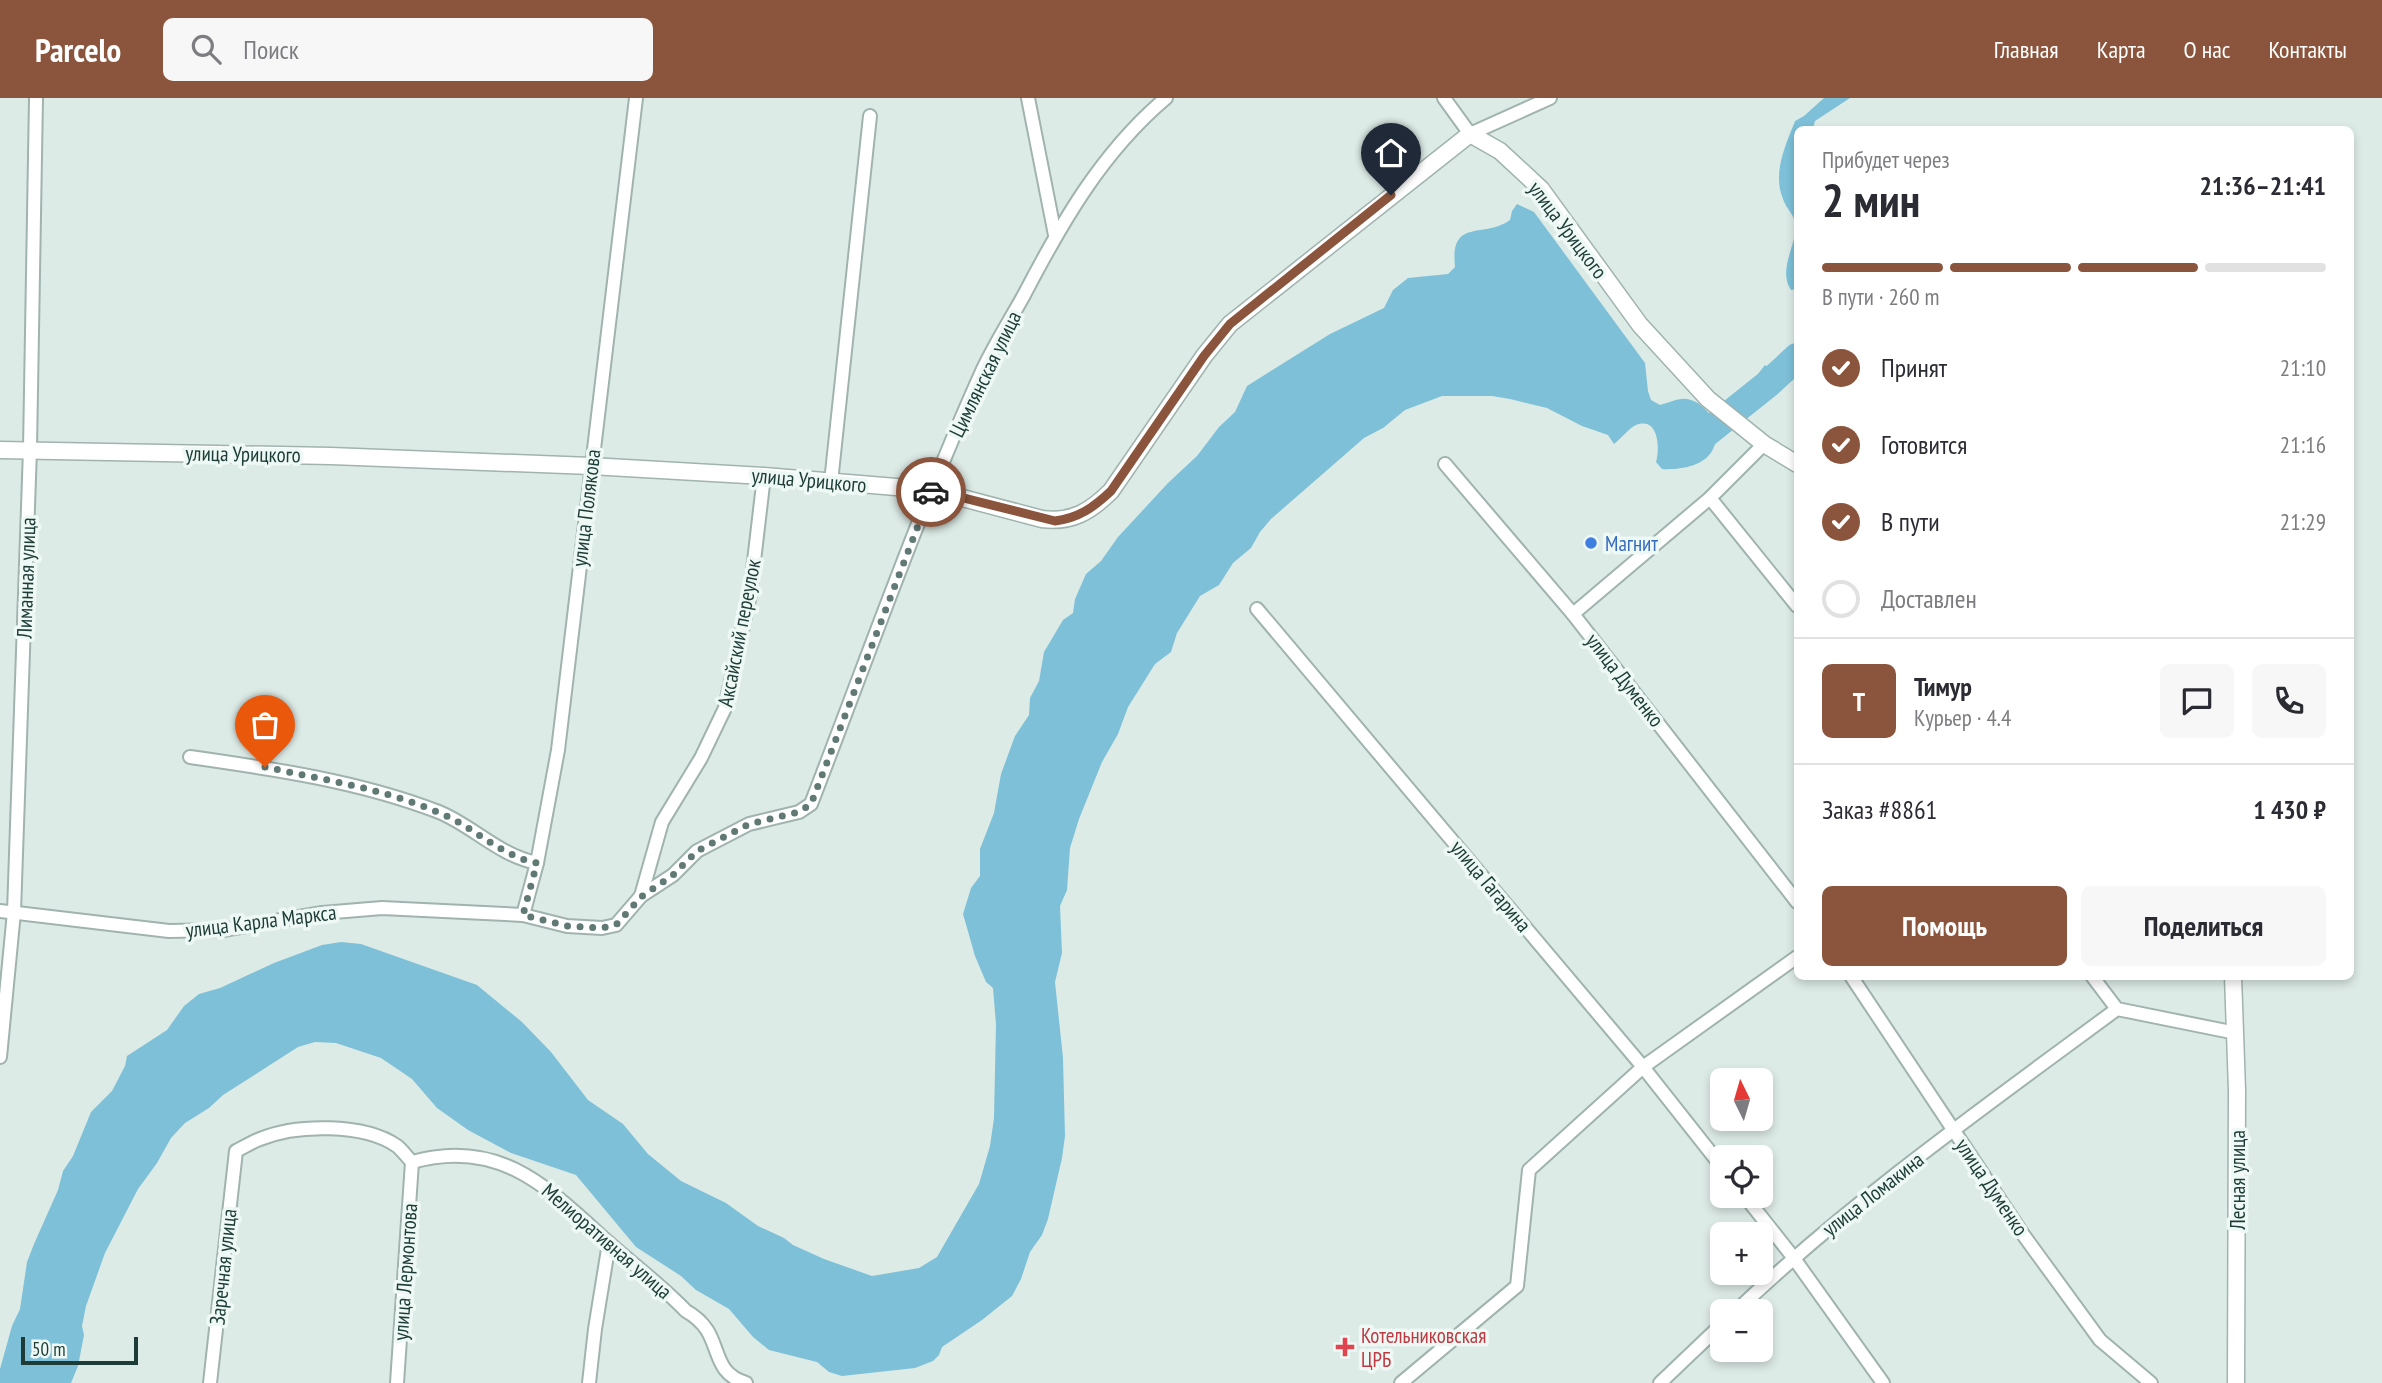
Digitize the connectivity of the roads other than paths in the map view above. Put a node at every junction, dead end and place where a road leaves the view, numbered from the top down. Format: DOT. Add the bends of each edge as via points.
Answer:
graph roads {
  1 [pos="36,98"];
  2 [pos="636,98"];
  3 [pos="1028,98"];
  4 [pos="1166,98"];
  5 [pos="1444,98"];
  6 [pos="1550,98"];
  7 [pos="870,116"];
  8 [pos="1470,134"];
  9 [pos="1055,235"];
  10 [pos="1764,444"];
  11 [pos="30,449"];
  12 [pos="0,450"];
  13 [pos="1794,462"];
  14 [pos="1445,464"];
  15 [pos="591,466"];
  16 [pos="764,476"];
  17 [pos="831,482"];
  18 [pos="932,490"];
  19 [pos="1710,498"];
  20 [pos="1794,602"];
  21 [pos="1257,609"];
  22 [pos="1573,614"];
  23 [pos="190,757"];
  24 [pos="537,863"];
  25 [pos="641,897"];
  26 [pos="1794,898"];
  27 [pos="0,911"];
  28 [pos="14,912"];
  29 [pos="523,915"];
  30 [pos="1794,959"];
  31 [pos="1854,980"];
  32 [pos="2095,980"];
  33 [pos="2233,980"];
  34 [pos="2117,1009"];
  35 [pos="2236,1033"];
  36 [pos="0,1057"];
  37 [pos="1643,1067"];
  38 [pos="1955,1130"];
  39 [pos="1710,1152"];
  40 [pos="412,1162"];
  41 [pos="1754,1208"];
  42 [pos="610,1243"];
  43 [pos="1793,1257"];
  44 [pos="1749,1299"];
  45 [pos="1710,1335"];
  46 [pos="210,1383"];
  47 [pos="397,1383"];
  48 [pos="589,1383"];
  49 [pos="746,1383"];
  50 [pos="1401,1383"];
  51 [pos="1660,1383"];
  52 [pos="1883,1383"];
  53 [pos="2151,1383"];
  54 [pos="2236,1383"];
  1 -- 11 [label="street, Лиманная улица"];
  2 -- 15 [label="street, улица Полякова"];
  3 -- 9 [label="street"];
  4 -- 9 [label="street, Цимлянская улица" via="1108,155"];
  5 -- 8 [label="street"];
  6 -- 8 [label="street"];
  7 -- 17 [label="street"];
  8 -- 10 [label="street, улица Урицкого" via="1500,151 1541,189 1640,325 1708,399"];
  8 -- 18 [label="street, улица Урицкого" via="1230,324 1095,507 1055,521"];
  9 -- 18 [label="street, Цимлянская улица" via="984,367"];
  10 -- 13 [label="street"];
  10 -- 19 [label="street"];
  11 -- 12 [label="street, улица Урицкого"];
  11 -- 15 [label="street, улица Урицкого"];
  11 -- 28 [label="street, Лиманная улица"];
  14 -- 22 [label="street, улица Думенко"];
  15 -- 16 [label="street, улица Урицкого"];
  15 -- 24 [label="street, улица Полякова" via="558,750"];
  16 -- 17 [label="street, улица Урицкого"];
  16 -- 25 [label="street, Аксайский переулок" via="750,596 725,708 662,822"];
  17 -- 18 [label="street, улица Урицкого"];
  18 -- 25 [label="street, Цимлянская улица" via="811,804 799,812 749,824 697,851"];
  19 -- 20 [label="street"];
  19 -- 22 [label="street"];
  21 -- 37 [label="street, улица Гагарина"];
  22 -- 26 [label="street, улица Думенко"];
  23 -- 24 [label="street" via="265,767 379,792 443,814 508,852"];
  24 -- 29 [label="street, улица Полякова"];
  25 -- 29 [label="street, Цимлянская улица" via="616,925 602,928 568,926"];
  27 -- 28 [label="street, улица Карла Маркса"];
  28 -- 29 [label="street, улица Карла Маркса" via="169,931 222,930 382,908"];
  28 -- 36 [label="street, Лиманная улица"];
  30 -- 37 [label="street"];
  31 -- 38 [label="street, улица Думенко"];
  32 -- 34 [label="street"];
  33 -- 35 [label="street, Лесная улица"];
  34 -- 35 [label="street"];
  34 -- 38 [label="street, улица Ломакина"];
  35 -- 54 [label="street, Лесная улица"];
  37 -- 39 [label="street, улица Гагарина"];
  37 -- 50 [label="street" via="1529,1170 1517,1286"];
  38 -- 43 [label="street, улица Ломакина"];
  38 -- 53 [label="street, улица Думенко" via="2100,1340"];
  40 -- 42 [label="street, Мелиоративная улица" via="454,1155 498,1162 528,1175"];
  40 -- 46 [label="street, Заречная улица" via="396,1146 354,1129 281,1133 236,1151"];
  40 -- 47 [label="street, улица Лермонтова"];
  41 -- 43 [label="street"];
  42 -- 48 [label="street"];
  42 -- 49 [label="street, Мелиоративная улица" via="698,1318 709,1332 719,1362"];
  43 -- 44 [label="street, улица Ломакина"];
  43 -- 52 [label="street"];
  45 -- 51 [label="street"];
}
